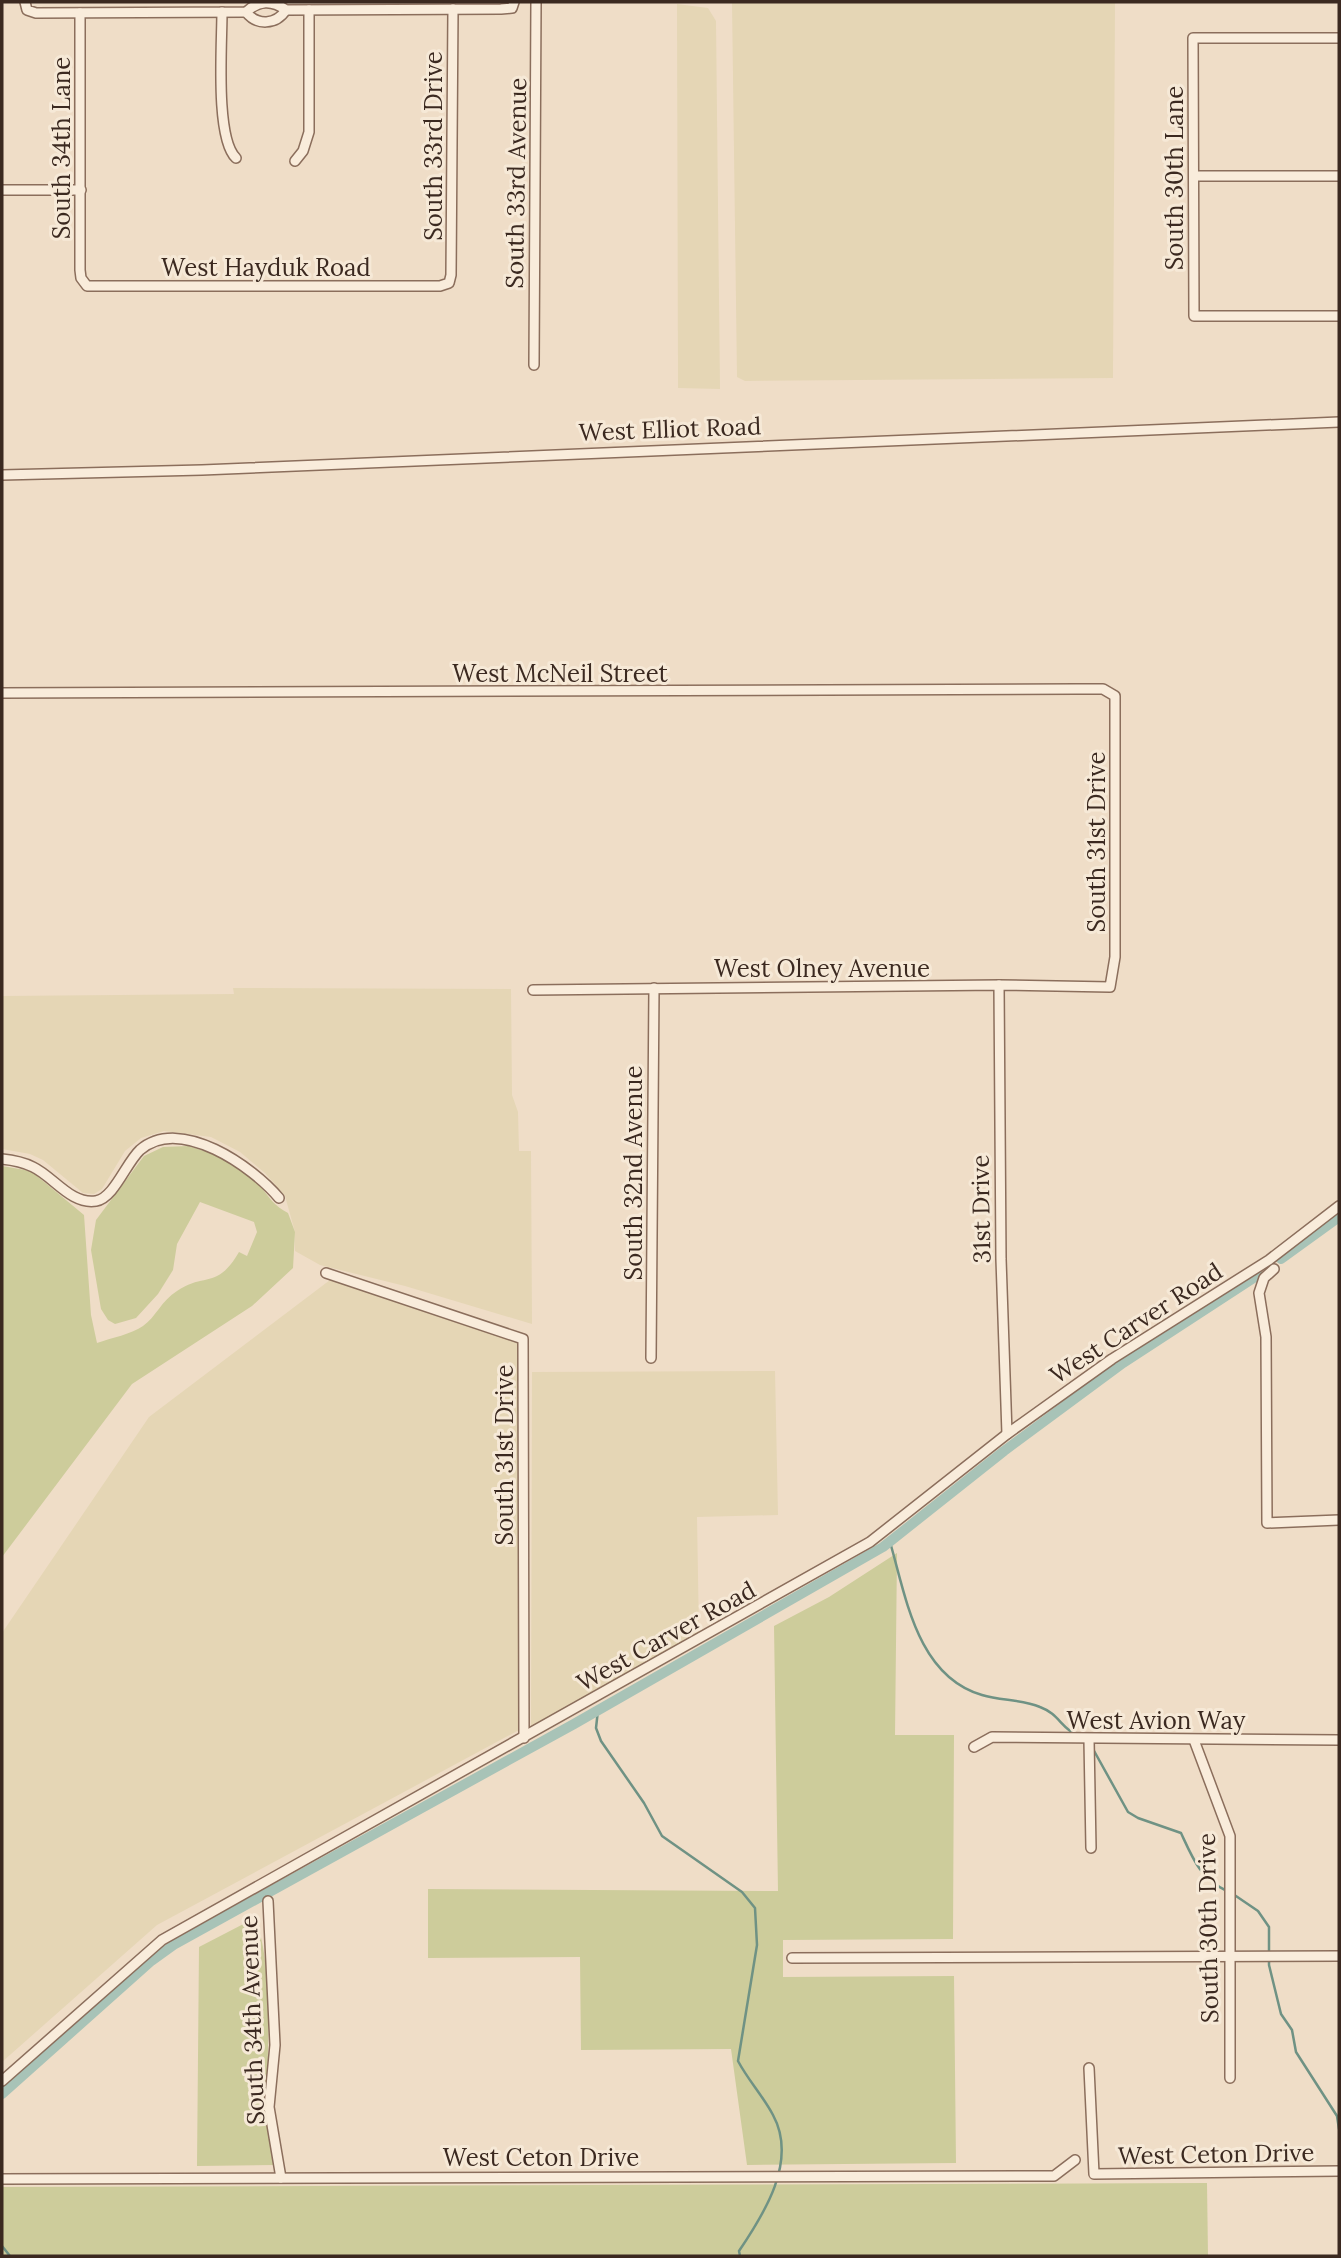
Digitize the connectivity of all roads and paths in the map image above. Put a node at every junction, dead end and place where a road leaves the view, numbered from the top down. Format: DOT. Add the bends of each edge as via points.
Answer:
graph roads {
  1 [pos="536,2"];
  2 [pos="513,5"];
  3 [pos="26,6"];
  4 [pos="453,9"];
  5 [pos="286,10"];
  6 [pos="309,10"];
  7 [pos="222,12"];
  8 [pos="246,12"];
  9 [pos="80,13"];
  10 [pos="1339,38"];
  11 [pos="236,158"];
  12 [pos="295,161"];
  13 [pos="1194,176"];
  14 [pos="1339,176"];
  15 [pos="2,190"];
  16 [pos="81,190"];
  17 [pos="83,283"];
  18 [pos="449,283"];
  19 [pos="1339,316"];
  20 [pos="534,365"];
  21 [pos="1339,422"];
  22 [pos="2,475"];
  23 [pos="2,692"];
  24 [pos="1115,696"];
  25 [pos="999,985"];
  26 [pos="1110,987"];
  27 [pos="654,988"];
  28 [pos="533,990"];
  29 [pos="2,1159"];
  30 [pos="279,1198"];
  31 [pos="1339,1206"];
  32 [pos="1274,1269"];
  33 [pos="326,1273"];
  34 [pos="651,1358"];
  35 [pos="1007,1434"];
  36 [pos="1339,1520"];
  37 [pos="523,1738"];
  38 [pos="1089,1740"];
  39 [pos="1194,1740"];
  40 [pos="1339,1740"];
  41 [pos="974,1746"];
  42 [pos="1091,1848"];
  43 [pos="268,1901"];
  44 [pos="1230,1956"];
  45 [pos="1339,1956"];
  46 [pos="792,1958"];
  47 [pos="1089,2068"];
  48 [pos="1230,2078"];
  49 [pos="2,2081"];
  50 [pos="1075,2160"];
  51 [pos="1339,2171"];
  52 [pos="281,2178"];
  53 [pos="2,2179"];
  1 -- 20 [label="street, South 33rd Avenue"];
  2 -- 4 [label="street"];
  3 -- 9 [label="street" via="36,13"];
  4 -- 6 [label="street"];
  4 -- 18 [label="street, South 33rd Drive"];
  5 -- 6 [label="street"];
  5 -- 8 [label="street" via="264,2"];
  5 -- 8 [label="street" via="279,19 267,22"];
  6 -- 12 [label="street" via="309,132"];
  7 -- 8 [label="street"];
  7 -- 9 [label="street"];
  7 -- 11 [label="street" via="223,132"];
  9 -- 16 [label="street, South 34th Lane"];
  10 -- 13 [label="street, South 30th Lane" via="1193,38"];
  13 -- 14 [label="street"];
  13 -- 19 [label="street, South 30th Lane" via="1194,316"];
  15 -- 16 [label="street"];
  16 -- 17 [label="street, South 34th Lane"];
  17 -- 18 [label="street, West Hayduk Road" via="94,287"];
  21 -- 22 [label="street, West Elliot Road"];
  23 -- 24 [label="street, West McNeil Street" via="1103,689"];
  24 -- 26 [label="street, South 31st Drive" via="1115,957"];
  25 -- 26 [label="street, West Olney Avenue"];
  25 -- 27 [label="street, West Olney Avenue"];
  25 -- 35 [label="street, 31st Drive"];
  27 -- 28 [label="street, West Olney Avenue"];
  27 -- 34 [label="street, South 32nd Avenue"];
  29 -- 30 [label="street" via="34,1167 81,1201 98,1201 109,1195 141,1150 158,1140 174,1138 239,1161"];
  31 -- 35 [label="street, West Carver Road" via="1269,1260 1112,1359"];
  32 -- 36 [label="street" via="1264,1278 1259,1293 1266,1337 1267,1523"];
  33 -- 37 [label="street, South 31st Drive" via="523,1339"];
  35 -- 37 [label="street, West Carver Road" via="870,1542"];
  37 -- 49 [label="street, West Carver Road" via="162,1940"];
  38 -- 39 [label="street, West Avion Way"];
  38 -- 41 [label="street, West Avion Way" via="992,1737"];
  38 -- 42 [label="street"];
  39 -- 40 [label="street, West Avion Way"];
  39 -- 44 [label="street, South 30th Drive" via="1230,1836"];
  43 -- 52 [label="street, South 34th Avenue" via="275,2045 270,2107"];
  44 -- 45 [label="street"];
  44 -- 46 [label="street"];
  44 -- 48 [label="street, South 30th Drive"];
  47 -- 51 [label="street, West Ceton Drive" via="1094,2174"];
  50 -- 52 [label="street, West Ceton Drive" via="1054,2176"];
  52 -- 53 [label="street, West Ceton Drive"];
}
